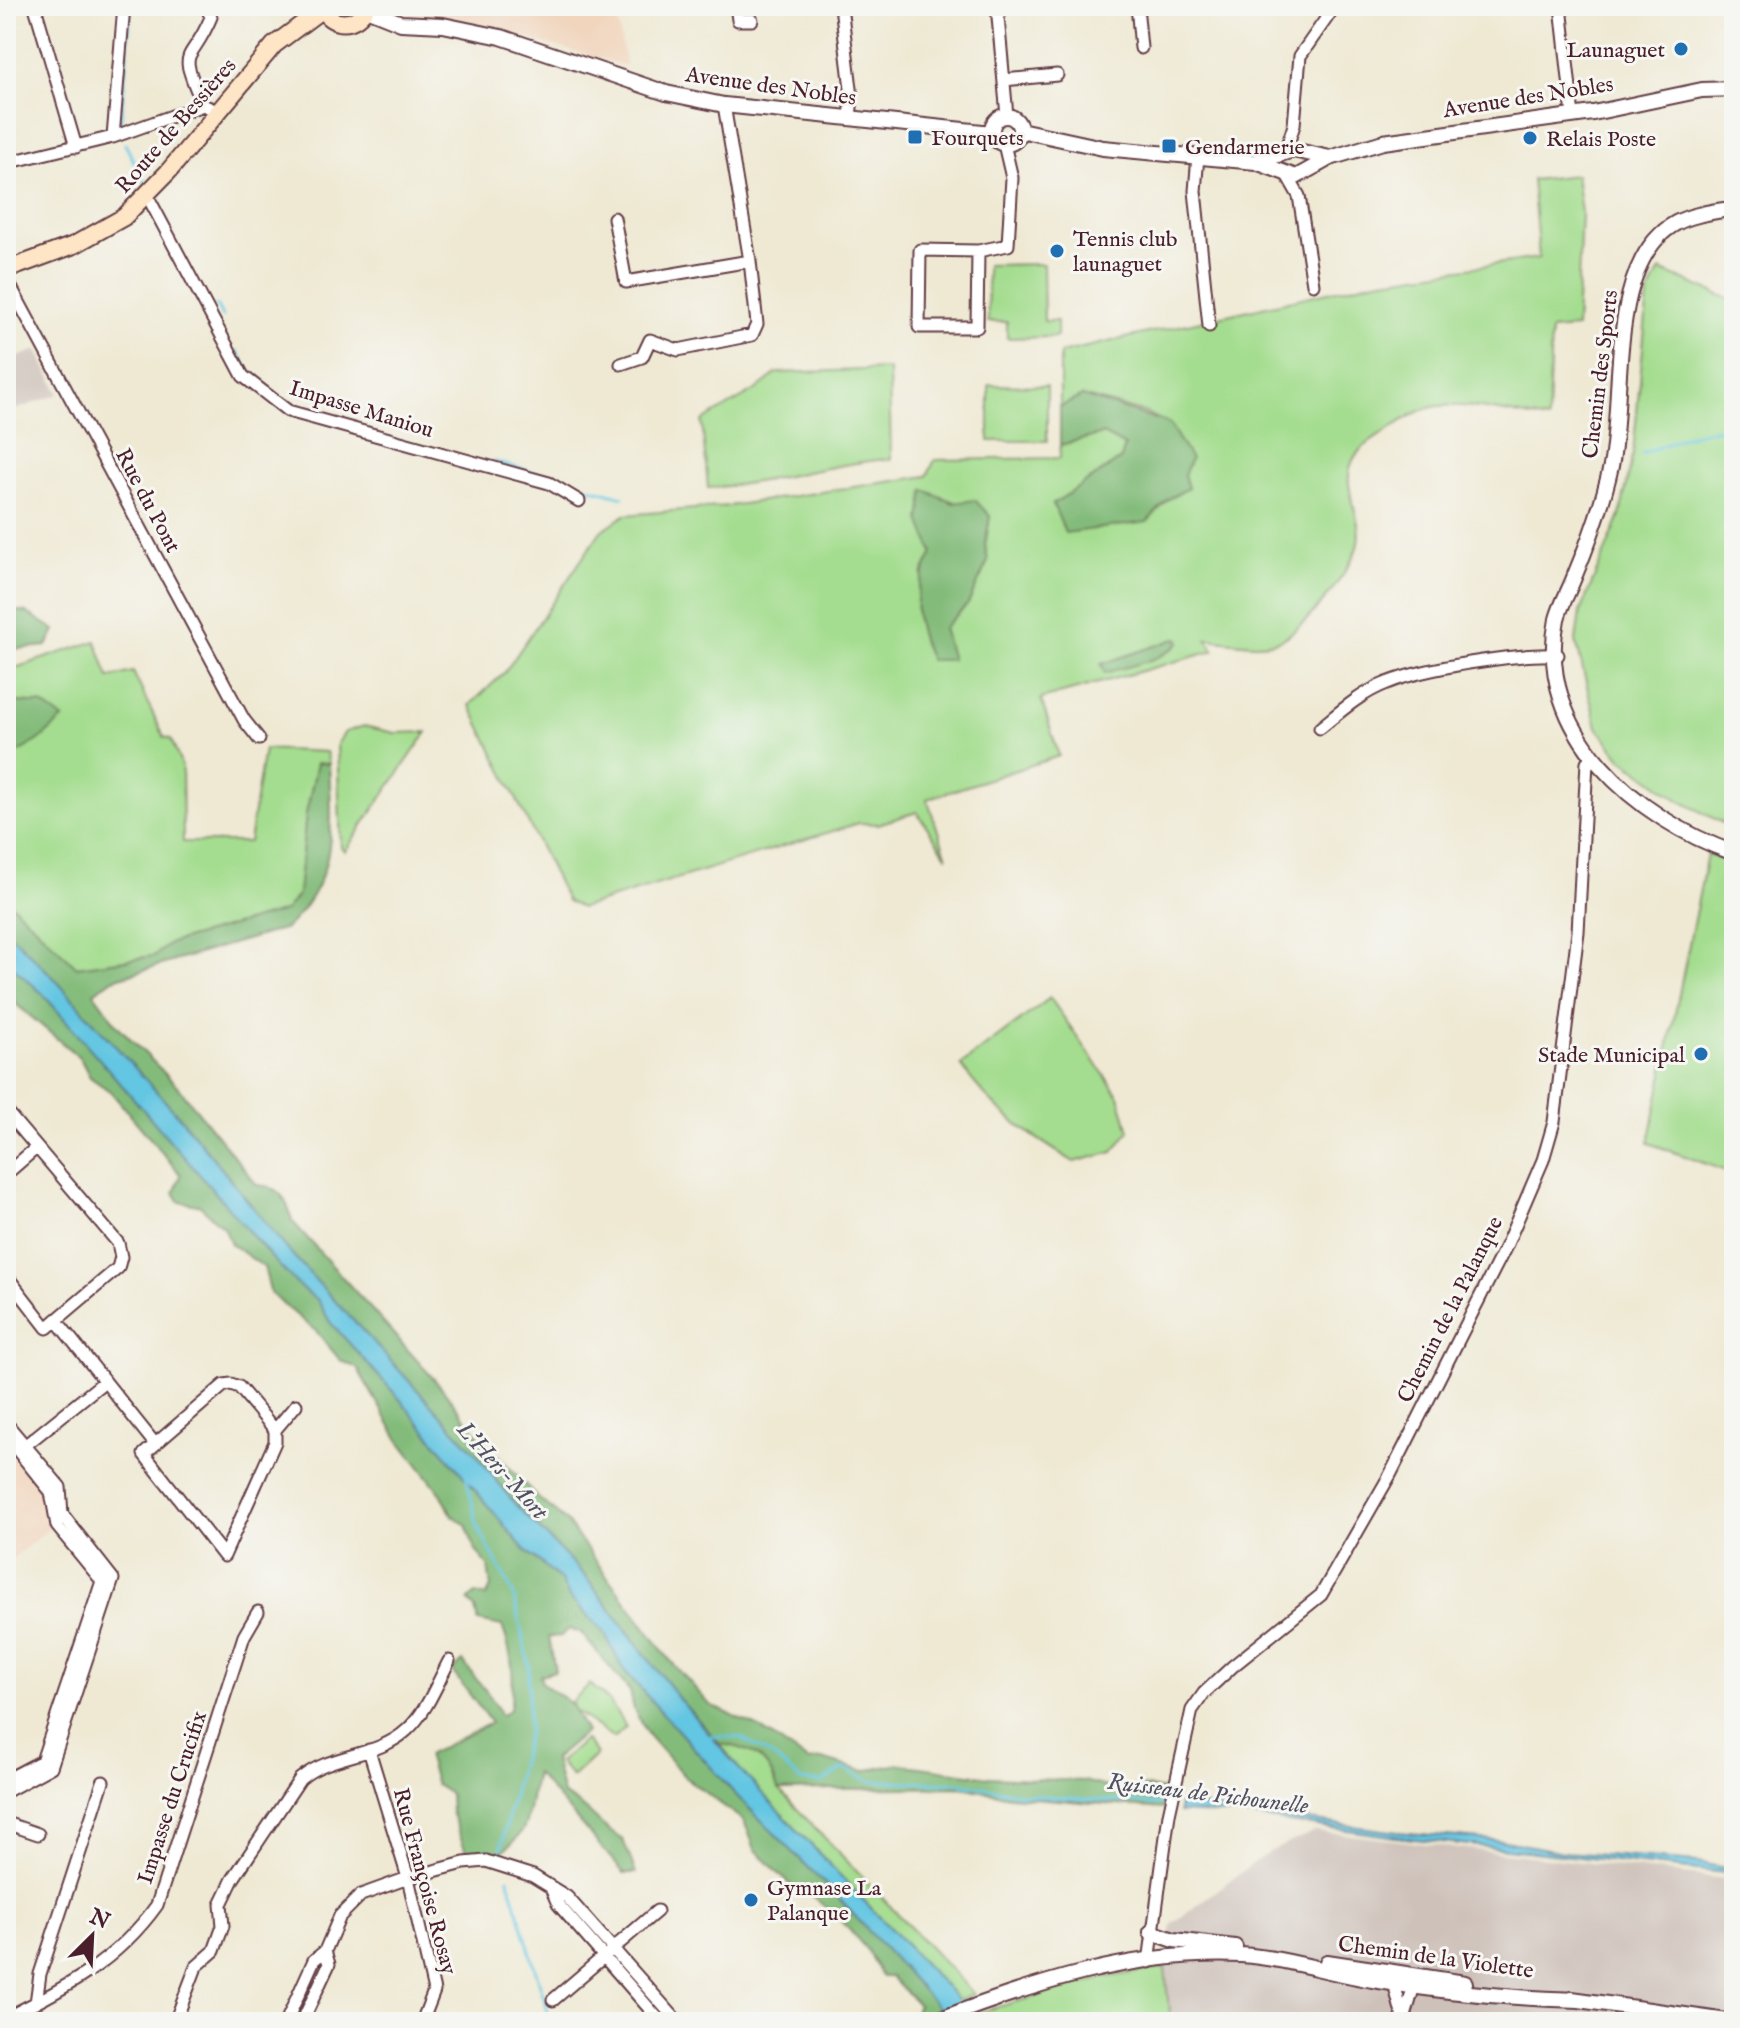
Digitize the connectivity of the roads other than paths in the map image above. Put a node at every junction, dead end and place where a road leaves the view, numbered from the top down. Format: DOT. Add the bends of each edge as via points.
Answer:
graph roads {
  1 [pos="124,6"];
  2 [pos="206,6"];
  3 [pos="736,6"];
  4 [pos="841,6"];
  5 [pos="997,6"];
  6 [pos="1137,6"];
  7 [pos="1335,6"];
  8 [pos="1561,6"];
  9 [pos="35,7"];
  10 [pos="320,8"];
  11 [pos="366,8"];
  12 [pos="752,20"];
  13 [pos="1141,48"];
  14 [pos="1057,75"];
  15 [pos="1004,80"];
  16 [pos="1734,89"];
  17 [pos="724,105"];
  18 [pos="210,108"];
  19 [pos="1007,116"];
  20 [pos="1573,116"];
  21 [pos="850,118"];
  22 [pos="1294,125"];
  23 [pos="1020,130"];
  24 [pos="992,133"];
  25 [pos="113,137"];
  26 [pos="1004,144"];
  27 [pos="76,147"];
  28 [pos="1302,153"];
  29 [pos="1284,154"];
  30 [pos="1198,156"];
  31 [pos="1330,158"];
  32 [pos="1256,162"];
  33 [pos="6,163"];
  34 [pos="1305,171"];
  35 [pos="1285,174"];
  36 [pos="147,195"];
  37 [pos="1299,196"];
  38 [pos="1734,208"];
  39 [pos="614,218"];
  40 [pos="978,251"];
  41 [pos="750,261"];
  42 [pos="6,270"];
  43 [pos="6,278"];
  44 [pos="1313,284"];
  45 [pos="1209,326"];
  46 [pos="621,364"];
  47 [pos="579,501"];
  48 [pos="1555,655"];
  49 [pos="1320,728"];
  50 [pos="259,739"];
  51 [pos="1587,762"];
  52 [pos="1734,853"];
  53 [pos="6,1111"];
  54 [pos="36,1148"];
  55 [pos="6,1174"];
  56 [pos="6,1275"];
  57 [pos="56,1320"];
  58 [pos="105,1381"];
  59 [pos="296,1405"];
  60 [pos="6,1423"];
  61 [pos="275,1430"];
  62 [pos="6,1436"];
  63 [pos="155,1444"];
  64 [pos="21,1448"];
  65 [pos="258,1612"];
  66 [pos="449,1661"];
  67 [pos="369,1750"];
  68 [pos="103,1782"];
  69 [pos="6,1789"];
  70 [pos="6,1823"];
  71 [pos="38,1834"];
  72 [pos="408,1878"];
  73 [pos="550,1887"];
  74 [pos="657,1911"];
  75 [pos="1151,1932"];
  76 [pos="614,1949"];
  77 [pos="325,1951"];
  78 [pos="604,1957"];
  79 [pos="1279,1957"];
  80 [pos="1149,1962"];
  81 [pos="1412,1981"];
  82 [pos="1396,1985"];
  83 [pos="553,2000"];
  84 [pos="36,2003"];
  85 [pos="6,2018"];
  86 [pos="669,2020"];
  87 [pos="1404,2021"];
  88 [pos="175,2022"];
  89 [pos="286,2022"];
  90 [pos="302,2022"];
  91 [pos="422,2022"];
  92 [pos="933,2022"];
  93 [pos="1734,2022"];
  1 -- 25 [label="street"];
  2 -- 18 [label="street" via="211,17 186,57"];
  3 -- 12 [label="street" via="738,20"];
  4 -- 21 [label="street"];
  5 -- 15 [label="street"];
  6 -- 13 [label="street"];
  7 -- 22 [label="street" via="1300,56"];
  8 -- 20 [label="street"];
  9 -- 27 [label="street"];
  10 -- 11 [label="main road" via="340,23 355,20"];
  10 -- 18 [label="main road, Route de Bessières" via="280,38"];
  11 -- 17 [label="street, Avenue des Nobles" via="401,23 455,26 501,37 666,93"];
  14 -- 15 [label="street"];
  15 -- 19 [label="street"];
  16 -- 20 [label="street, Avenue des Nobles" via="1702,90"];
  17 -- 21 [label="street, Avenue des Nobles"];
  17 -- 41 [label="street"];
  18 -- 25 [label="street"];
  18 -- 36 [label="main road, Route de Bessières"];
  19 -- 23 [label="street"];
  19 -- 24 [label="street" via="995,120"];
  20 -- 31 [label="street, Avenue des Nobles" via="1430,133"];
  21 -- 24 [label="street, Avenue des Nobles"];
  22 -- 28 [label="street"];
  22 -- 29 [label="street"];
  23 -- 26 [label="street" via="1015,141"];
  23 -- 30 [label="street, Avenue des Nobles" via="1103,148"];
  24 -- 26 [label="street"];
  25 -- 27 [label="street"];
  26 -- 40 [label="street" via="1012,178 1011,239 1001,248"];
  27 -- 33 [label="street"];
  28 -- 29 [label="street, Avenue des Nobles"];
  28 -- 31 [label="street, Avenue des Nobles"];
  28 -- 34 [label="street"];
  29 -- 32 [label="street, Avenue des Nobles"];
  29 -- 35 [label="street"];
  30 -- 32 [label="street, Avenue des Nobles"];
  30 -- 45 [label="street" via="1195,191"];
  31 -- 34 [label="street, Avenue des Nobles"];
  32 -- 35 [label="street, Avenue des Nobles"];
  34 -- 35 [label="street, Avenue des Nobles" via="1296,177"];
  34 -- 37 [label="street"];
  35 -- 37 [label="street"];
  36 -- 42 [label="main road, Route de Bessières" via="105,230"];
  36 -- 47 [label="street, Impasse Maniou" via="243,376 261,393 288,411 549,483"];
  37 -- 44 [label="street"];
  38 -- 48 [label="street, Chemin des Sports" via="1673,225 1646,250 1637,269 1618,377 1616,440 1608,481 1566,599"];
  39 -- 41 [label="street" via="626,282"];
  40 -- 40 [label="street" via="977,327 919,327 920,250"];
  41 -- 46 [label="street" via="757,324 752,335 678,350 650,340 642,357"];
  43 -- 50 [label="street, Rue du Pont" via="244,720"];
  48 -- 49 [label="street" via="1388,683 1359,697"];
  48 -- 52 [label="street, Chemin des Sports" via="1580,741 1603,772 1644,804"];
  51 -- 75 [label="street, Chemin de la Palanque" via="1578,932 1554,1122 1527,1201 1368,1517 1321,1595 1233,1666 1192,1710"];
  53 -- 54 [label="street"];
  54 -- 55 [label="street"];
  54 -- 57 [label="street" via="118,1243 121,1257 118,1268"];
  56 -- 57 [label="street" via="47,1328"];
  57 -- 58 [label="street"];
  58 -- 63 [label="street"];
  58 -- 64 [label="street"];
  59 -- 61 [label="street"];
  60 -- 64 [label="street"];
  61 -- 63 [label="street" via="231,1384"];
  61 -- 63 [label="street" via="275,1442 224,1556 144,1454"];
  62 -- 64 [label="street"];
  64 -- 69 [label="street" via="60,1487 62,1514 113,1579 51,1767"];
  65 -- 84 [label="street, Impasse du Crucifix" via="244,1636 157,1905 134,1937 73,1984"];
  66 -- 67 [label="street" via="409,1729"];
  67 -- 72 [label="street, Rue Françoise Rosay"];
  67 -- 88 [label="street" via="314,1767 300,1779 233,1879 221,1904 223,1926 214,1951 196,1967"];
  68 -- 84 [label="street" via="40,1974"];
  70 -- 71 [label="street"];
  72 -- 73 [label="street" via="486,1861 513,1867"];
  72 -- 77 [label="street" via="361,1895 340,1916"];
  72 -- 91 [label="street, Rue Françoise Rosay" via="434,1991"];
  73 -- 76 [label="street" via="567,1897"];
  73 -- 78 [label="street" via="558,1904"];
  74 -- 76 [label="street"];
  75 -- 79 [label="street, Chemin de la Violette"];
  75 -- 80 [label="street, Chemin de la Palanque"];
  76 -- 78 [label="street"];
  76 -- 86 [label="street"];
  77 -- 89 [label="street" via="314,1960"];
  77 -- 90 [label="street" via="329,1964"];
  78 -- 83 [label="street"];
  78 -- 86 [label="street"];
  79 -- 80 [label="street, Chemin de la Violette" via="1224,1955"];
  79 -- 81 [label="street, Chemin de la Violette"];
  79 -- 82 [label="street, Chemin de la Violette"];
  80 -- 92 [label="street" via="1064,1977"];
  81 -- 82 [label="street, Chemin de la Violette"];
  81 -- 87 [label="street"];
  81 -- 93 [label="street, Chemin de la Violette"];
  82 -- 87 [label="street"];
  84 -- 85 [label="street, Impasse du Crucifix"];
}
